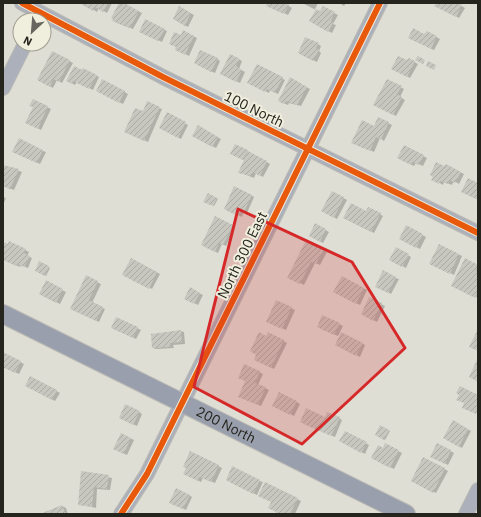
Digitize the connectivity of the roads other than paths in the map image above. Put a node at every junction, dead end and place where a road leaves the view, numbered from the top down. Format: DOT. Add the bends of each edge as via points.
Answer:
graph roads {
  1 [pos="22,3"];
  2 [pos="380,3"];
  3 [pos="42,12"];
  4 [pos="52,17"];
  5 [pos="21,52"];
  6 [pos="3,88"];
  7 [pos="308,149"];
  8 [pos="478,233"];
  9 [pos="3,314"];
  10 [pos="182,403"];
  11 [pos="478,490"];
  12 [pos="121,514"];
  13 [pos="406,514"];
  14 [pos="466,514"];
  1 -- 3 [label="street, 100 North"];
  2 -- 7 [label="street, North 300 East"];
  4 -- 7 [label="street, 100 North" via="163,77"];
  5 -- 6 [label="street"];
  7 -- 8 [label="street, 100 North"];
  7 -- 10 [label="street, North 300 East"];
  9 -- 10 [label="main road, 200 North"];
  10 -- 12 [label="street, North 300 East" via="147,474"];
  10 -- 13 [label="main road, 200 North"];
  11 -- 14 [label="street"];
}
